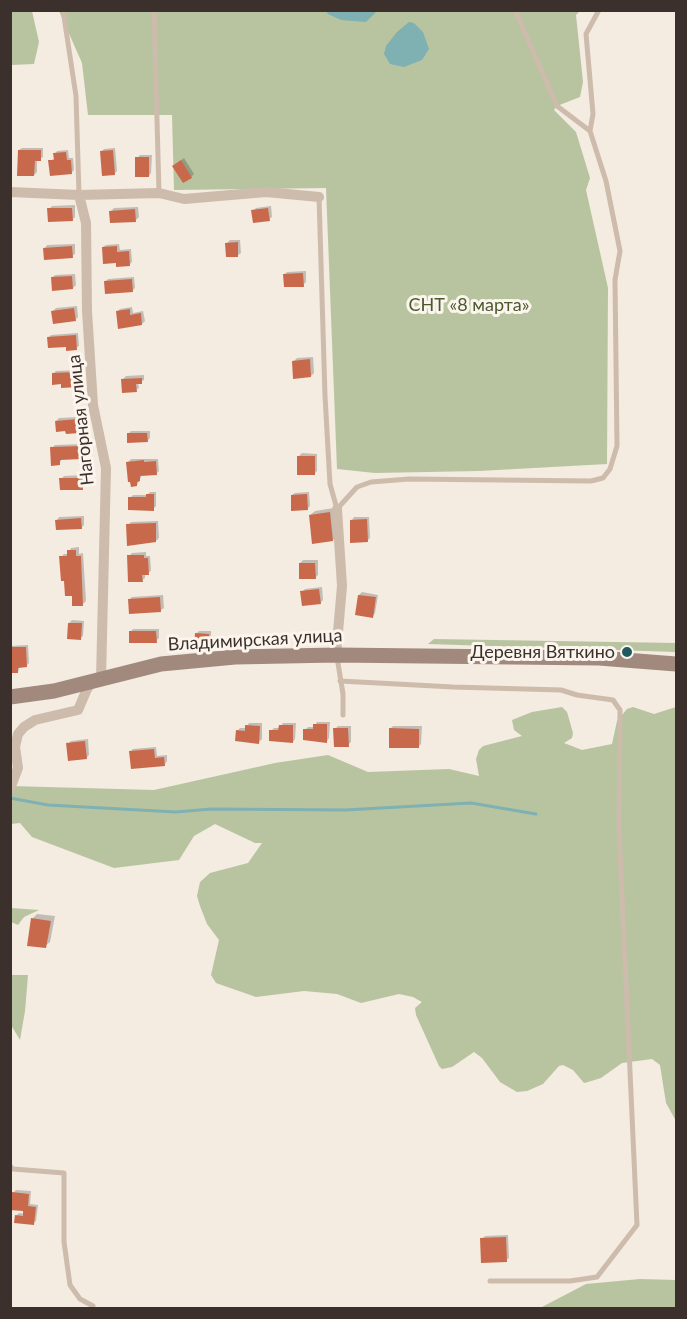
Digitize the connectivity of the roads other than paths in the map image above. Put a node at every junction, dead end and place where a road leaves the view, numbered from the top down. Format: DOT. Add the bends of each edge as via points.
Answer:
graph roads {
  1 [pos="63,10"];
  2 [pos="154,10"];
  3 [pos="515,10"];
  4 [pos="599,10"];
  5 [pos="590,131"];
  6 [pos="10,192"];
  7 [pos="159,193"];
  8 [pos="79,195"];
  9 [pos="319,196"];
  10 [pos="336,509"];
  11 [pos="336,655"];
  12 [pos="676,664"];
  13 [pos="97,680"];
  14 [pos="340,681"];
  15 [pos="10,697"];
  16 [pos="343,715"];
  17 [pos="10,789"];
  18 [pos="10,1166"];
  19 [pos="490,1281"];
  20 [pos="93,1306"];
  1 -- 8 [label="lane" via="76,96"];
  2 -- 7 [label="lane"];
  3 -- 5 [label="lane" via="557,106"];
  4 -- 5 [label="lane" via="586,34 593,105"];
  5 -- 10 [label="lane" via="606,181 620,250 615,280 616,446 610,469 603,478 591,481 371,482 357,486"];
  6 -- 8 [label="street"];
  7 -- 8 [label="street"];
  7 -- 9 [label="street" via="184,199 266,192"];
  8 -- 13 [label="street, Нагорная улица" via="86,223 93,405 106,468"];
  9 -- 10 [label="lane" via="325,396 330,484"];
  10 -- 11 [label="street" via="342,586"];
  11 -- 12 [label="street, Владимирская улица" via="599,658"];
  11 -- 13 [label="street, Владимирская улица" via="235,657 161,664"];
  11 -- 14 [label="lane"];
  13 -- 15 [label="street, Владимирская улица"];
  13 -- 17 [label="street" via="87,689 78,710 35,720 18,734 18,768"];
  14 -- 16 [label="lane"];
  14 -- 19 [label="lane" via="561,690 613,700 620,710 619,830 637,1225 597,1277"];
  18 -- 20 [label="lane" via="13,1170 64,1173 64,1242 70,1285 80,1299"];
}
